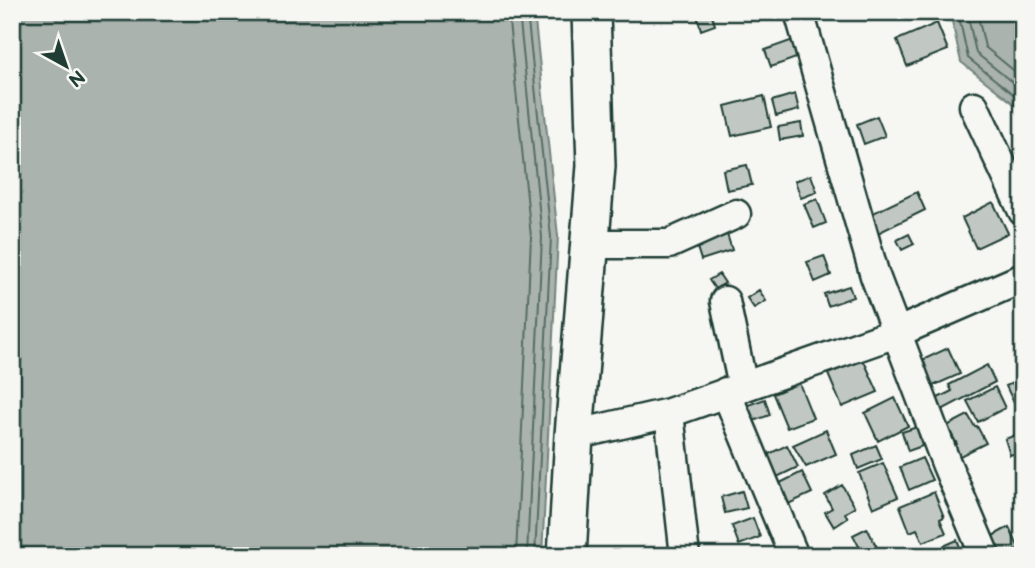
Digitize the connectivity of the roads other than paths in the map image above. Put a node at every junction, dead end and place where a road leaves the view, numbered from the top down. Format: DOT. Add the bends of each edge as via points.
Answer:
graph roads {
  1 [pos="591,12"];
  2 [pos="799,12"];
  3 [pos="974,106"];
  4 [pos="1023,211"];
  5 [pos="736,214"];
  6 [pos="590,244"];
  7 [pos="1023,278"];
  8 [pos="724,302"];
  9 [pos="896,333"];
  10 [pos="734,389"];
  11 [pos="669,413"];
  12 [pos="574,435"];
  13 [pos="567,556"];
  14 [pos="685,556"];
  15 [pos="794,556"];
  16 [pos="985,556"];
  1 -- 6 [label="main road" via="596,166"];
  2 -- 9 [label="street" via="875,276"];
  3 -- 4 [label="street"];
  5 -- 6 [label="street" via="669,244"];
  6 -- 12 [label="main road"];
  7 -- 9 [label="street"];
  8 -- 10 [label="street"];
  9 -- 10 [label="street"];
  9 -- 16 [label="street"];
  10 -- 11 [label="street"];
  10 -- 15 [label="street"];
  11 -- 12 [label="street"];
  11 -- 14 [label="street"];
  12 -- 13 [label="main road"];
}
